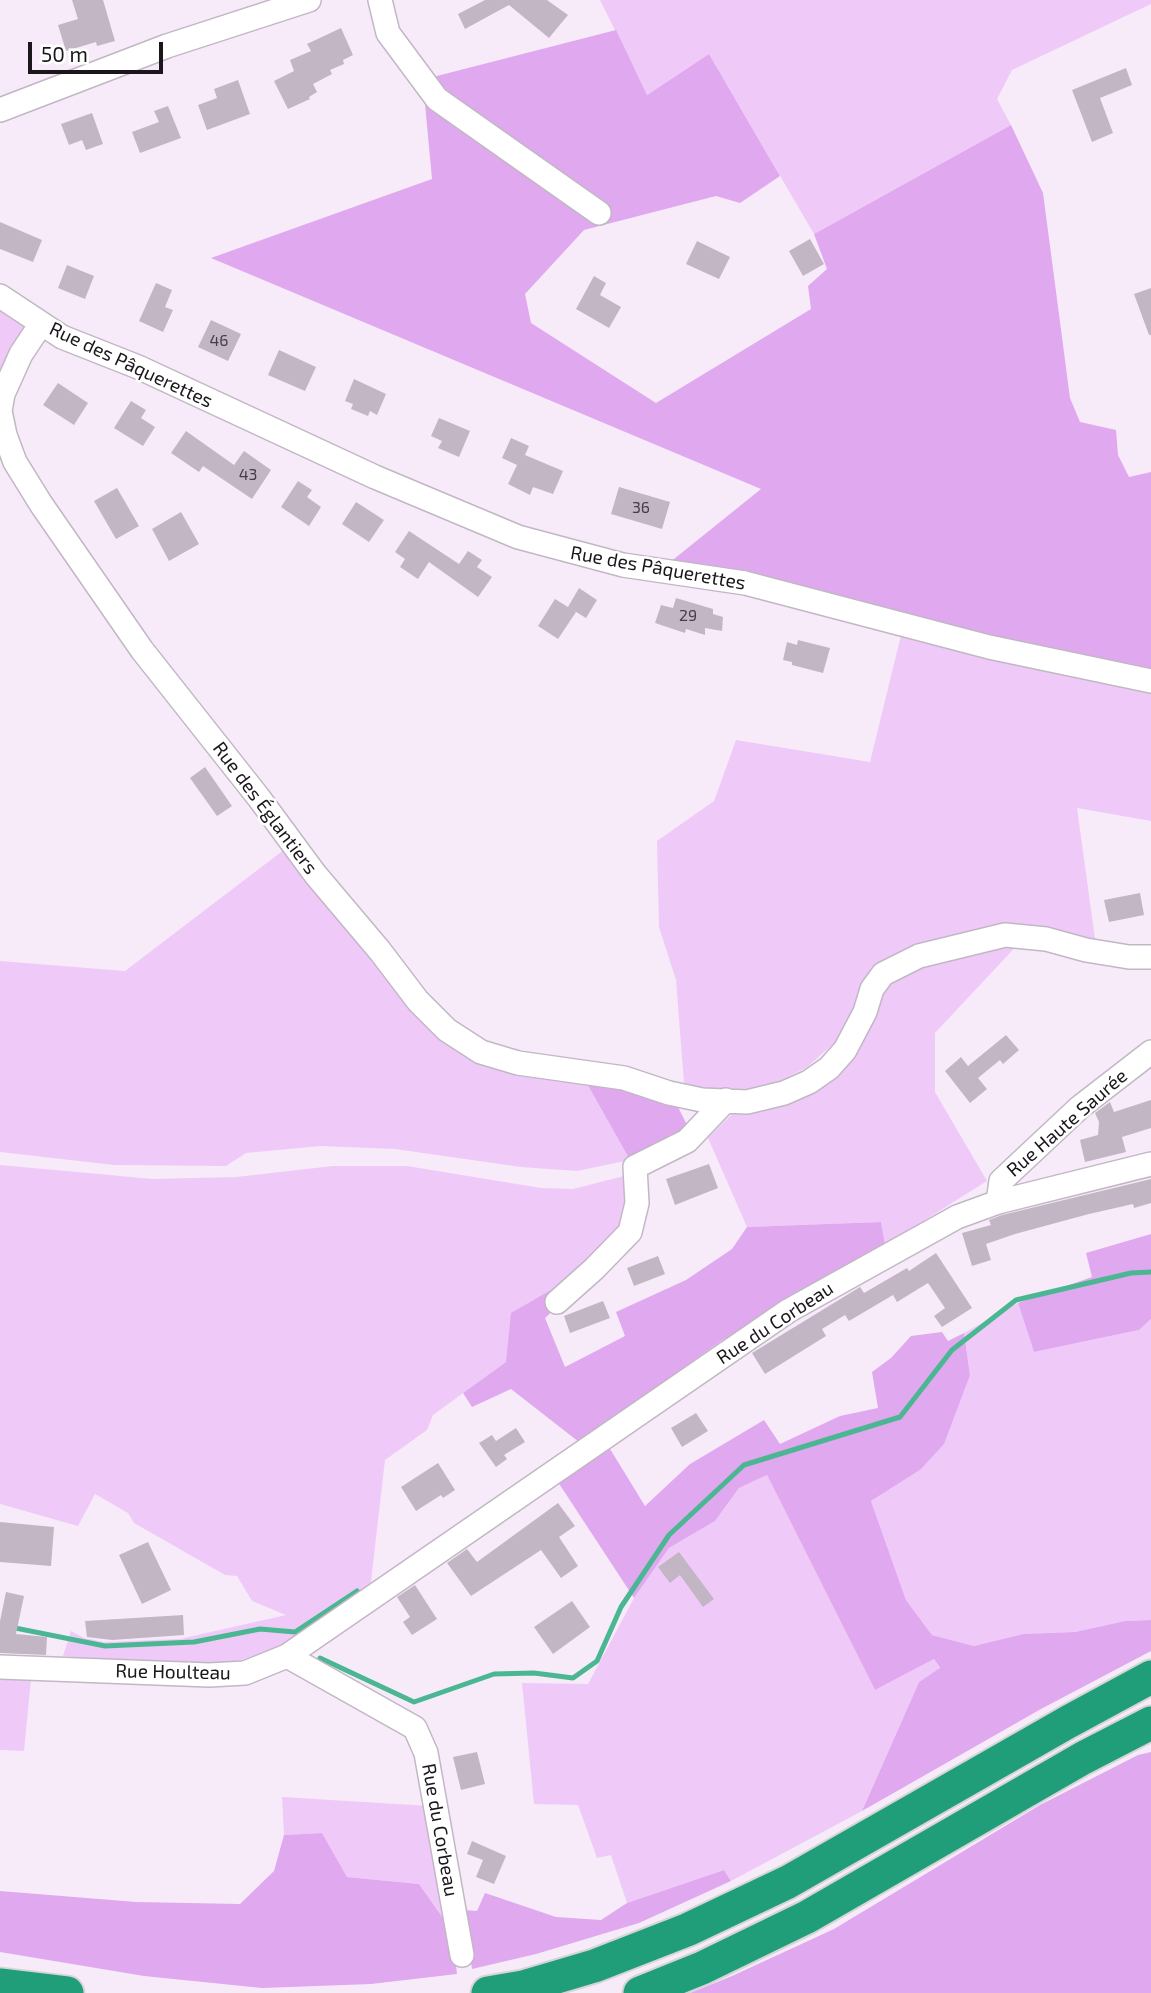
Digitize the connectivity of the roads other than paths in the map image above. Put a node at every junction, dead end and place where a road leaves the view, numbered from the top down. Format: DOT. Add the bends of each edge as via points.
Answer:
graph roads {
  1 [pos="309,0"];
  2 [pos="380,0"];
  3 [pos="0,110"];
  4 [pos="598,213"];
  5 [pos="0,296"];
  6 [pos="41,324"];
  7 [pos="1151,681"];
  8 [pos="1151,957"];
  9 [pos="1151,1052"];
  10 [pos="726,1100"];
  11 [pos="1151,1164"];
  12 [pos="998,1202"];
  13 [pos="556,1303"];
  14 [pos="367,1601"];
  15 [pos="287,1656"];
  16 [pos="0,1667"];
  17 [pos="1151,1677"];
  18 [pos="1151,1723"];
  19 [pos="462,1955"];
  20 [pos="0,1985"];
  21 [pos="67,1993"];
  22 [pos="488,1993"];
  23 [pos="640,1993"];
  1 -- 3 [label="street" via="167,46"];
  2 -- 4 [label="street" via="388,33 437,99"];
  5 -- 6 [label="street, Rue des Pâquerettes"];
  6 -- 7 [label="street, Rue des Pâquerettes" via="375,477 518,537 623,565 745,583 989,647"];
  6 -- 10 [label="street, Rue des Églantiers" via="3,394 0,411 15,462 142,650 418,1001 447,1030 481,1052 518,1063 624,1078 702,1100"];
  8 -- 10 [label="street, Rue des Églantiers" via="1005,935 919,956 884,974 872,989 845,1050 829,1068 785,1093 747,1102"];
  9 -- 12 [label="street, Rue Haute Saurée" via="1080,1107 1001,1181"];
  10 -- 13 [label="street" via="687,1141 635,1167 637,1203 631,1232"];
  11 -- 12 [label="street, Rue du Corbeau"];
  12 -- 14 [label="street, Rue du Corbeau" via="957,1217 788,1311"];
  14 -- 15 [label="street, Rue Houlteau"];
  15 -- 16 [label="street, Rue Houlteau" via="245,1674"];
  15 -- 19 [label="street, Rue du Corbeau" via="415,1728 426,1753"];
  17 -- 22 [label="highway" via="788,1882 594,1966"];
  18 -- 23 [label="highway" via="807,1917 702,1969"];
  20 -- 21 [label="highway"];
}
